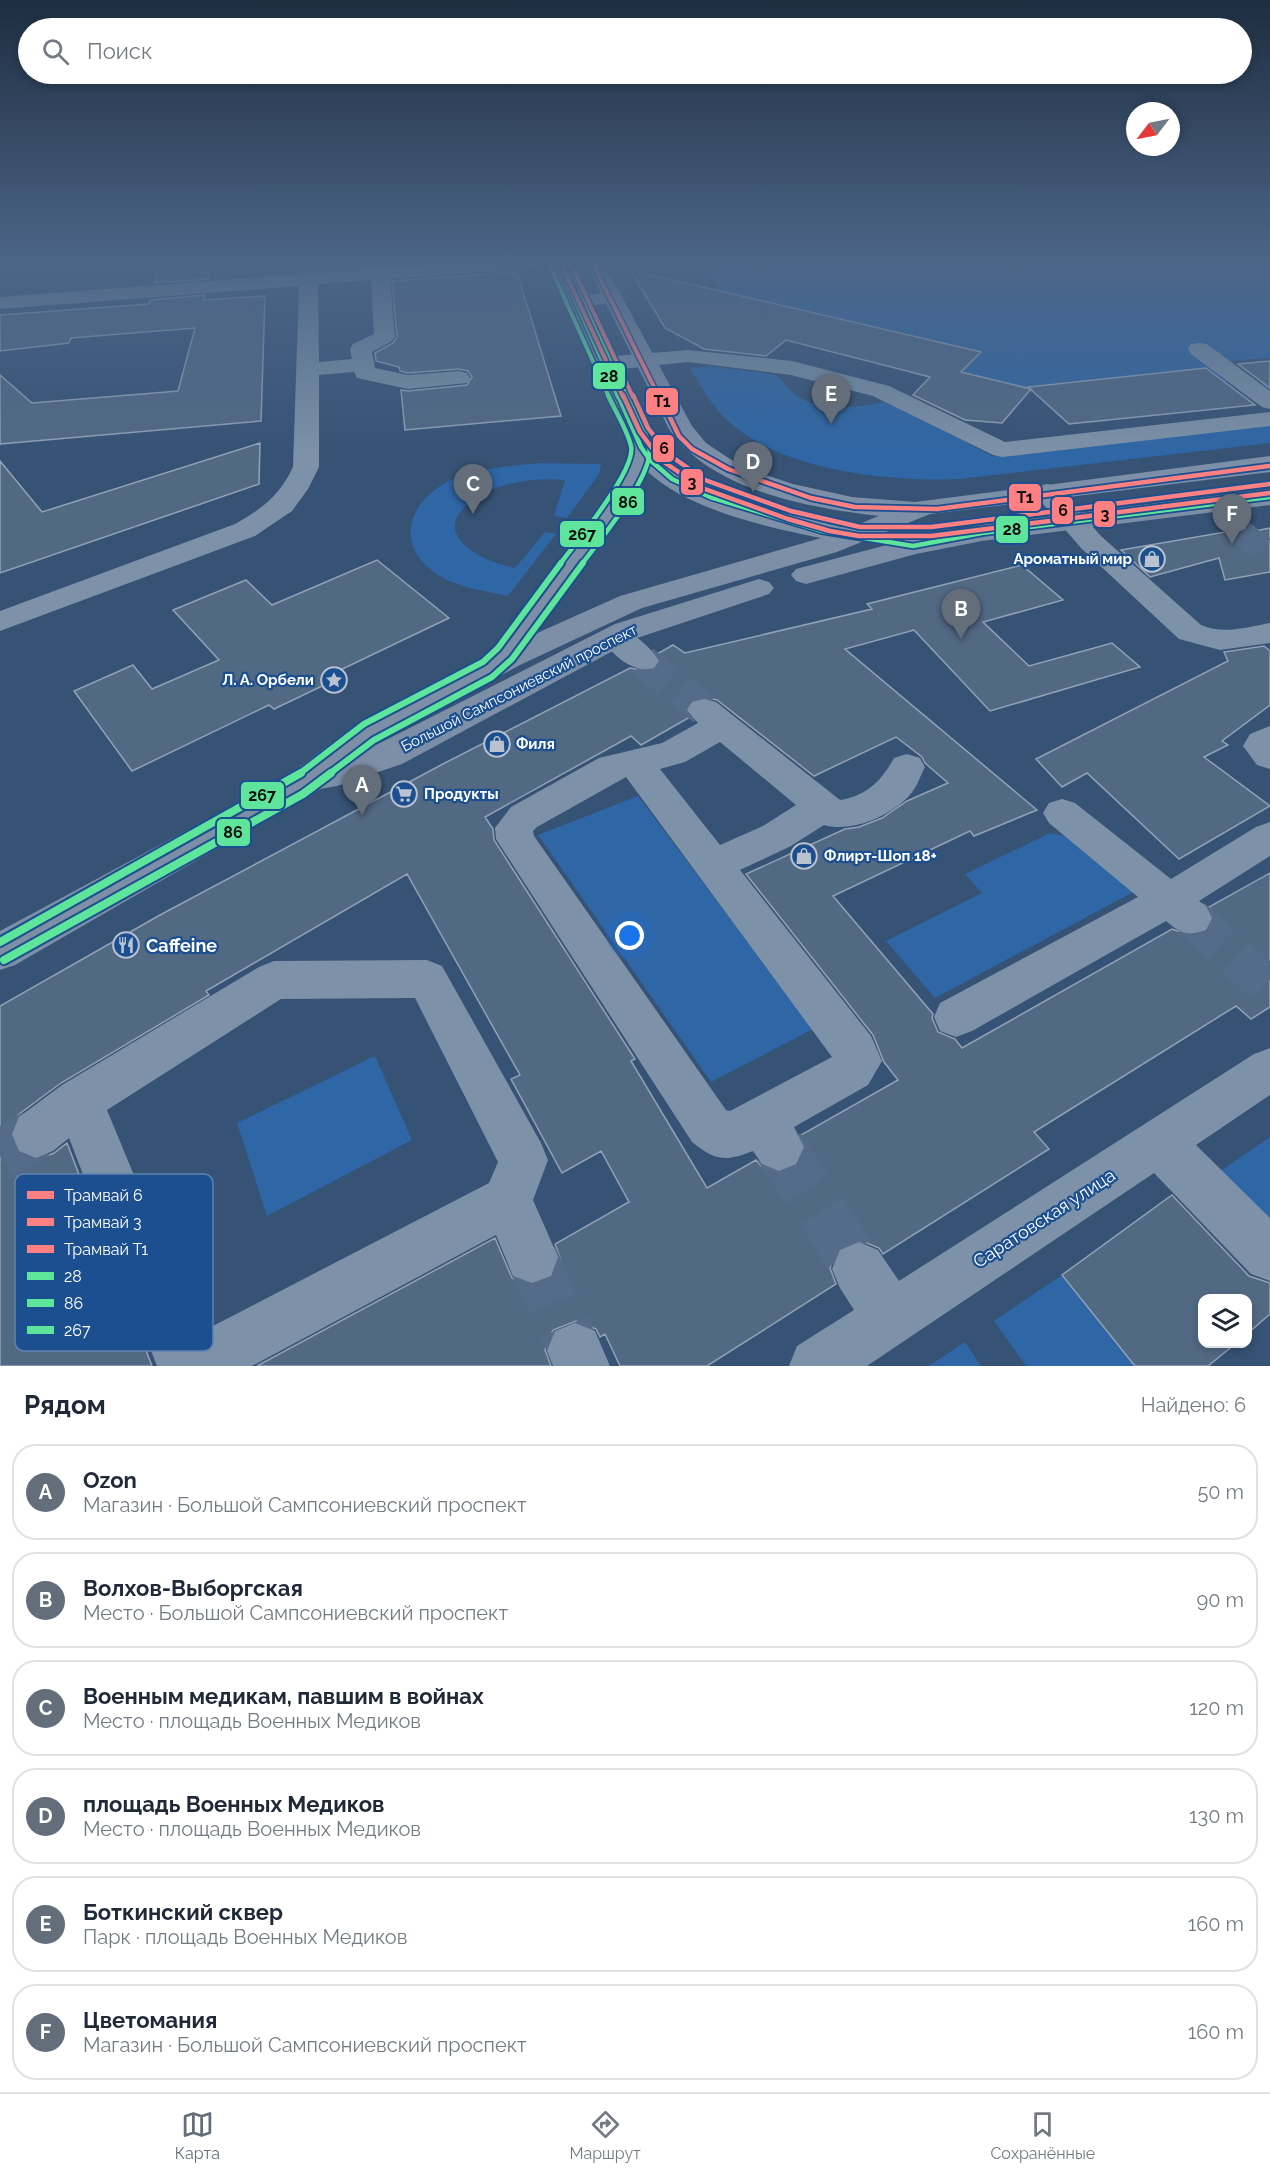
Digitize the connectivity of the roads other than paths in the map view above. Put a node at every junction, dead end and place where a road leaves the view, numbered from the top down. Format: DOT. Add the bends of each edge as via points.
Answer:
graph roads {
  1 [pos="308,326"];
  2 [pos="384,326"];
  3 [pos="586,326"];
  4 [pos="636,326"];
  5 [pos="1199,350"];
  6 [pos="661,355"];
  7 [pos="363,364"];
  8 [pos="605,368"];
  9 [pos="308,370"];
  10 [pos="459,378"];
  11 [pos="1270,402"];
  12 [pos="1270,419"];
  13 [pos="641,447"];
  14 [pos="1270,464"];
  15 [pos="1047,492"];
  16 [pos="1270,497"];
  17 [pos="834,503"];
  18 [pos="925,507"];
  19 [pos="1073,522"];
  20 [pos="852,536"];
  21 [pos="913,546"];
  22 [pos="837,566"];
  23 [pos="0,622"];
  24 [pos="1270,633"];
  25 [pos="615,637"];
  26 [pos="642,661"];
  27 [pos="488,669"];
  28 [pos="1270,738"];
  29 [pos="1270,756"];
  30 [pos="634,762"];
  31 [pos="908,767"];
  32 [pos="299,786"];
  33 [pos="823,807"];
  34 [pos="1062,813"];
  35 [pos="1270,837"];
  36 [pos="713,865"];
  37 [pos="1180,909"];
  38 [pos="0,952"];
  39 [pos="956,1017"];
  40 [pos="1270,1070"];
  41 [pos="79,1101"];
  42 [pos="36,1134"];
  43 [pos="1159,1143"];
  44 [pos="108,1174"];
  45 [pos="507,1201"];
  46 [pos="1270,1256"];
  47 [pos="532,1257"];
  48 [pos="859,1269"];
  49 [pos="891,1318"];
  50 [pos="185,1351"];
  51 [pos="817,1366"];
  1 -- 9 [label="street"];
  2 -- 7 [label="street" via="385,337 361,349"];
  3 -- 8 [label="main road"];
  4 -- 6 [label="main road"];
  5 -- 11 [label="street"];
  6 -- 8 [label="street"];
  6 -- 12 [label="street" via="792,368 880,391 1002,450"];
  6 -- 17 [label="main road" via="688,442 725,467"];
  7 -- 9 [label="street"];
  7 -- 10 [label="street" via="365,373 408,382"];
  8 -- 13 [label="main road"];
  9 -- 23 [label="street" via="306,467 297,488 279,510 245,530"];
  13 -- 20 [label="main road" via="661,471 699,492 789,522"];
  13 -- 27 [label="main road" via="638,467 619,498 525,628"];
  14 -- 15 [label="main road, Большой Сампсониевский проспект"];
  15 -- 18 [label="main road, Большой Сампсониевский проспект"];
  15 -- 19 [label="street"];
  16 -- 19 [label="main road, Большой Сампсониевский проспект"];
  17 -- 18 [label="main road" via="869,508"];
  17 -- 20 [label="main road"];
  18 -- 20 [label="main road, Большой Сампсониевский проспект"];
  19 -- 21 [label="main road, Большой Сампсониевский проспект"];
  19 -- 24 [label="street" via="1190,632 1206,640 1222,641"];
  20 -- 21 [label="main road"];
  20 -- 22 [label="main road"];
  20 -- 27 [label="main road, Большой Сампсониевский проспект" via="631,602"];
  21 -- 22 [label="main road, Большой Сампсониевский проспект"];
  22 -- 25 [label="main road, Большой Сампсониевский проспект" via="684,610"];
  25 -- 26 [label="street"];
  25 -- 32 [label="main road, Большой Сампсониевский проспект" via="389,755"];
  27 -- 32 [label="main road, Большой Сампсониевский проспект" via="369,732"];
  28 -- 29 [label="street" via="1261,747"];
  30 -- 33 [label="street" via="672,753 713,717"];
  30 -- 36 [label="street"];
  30 -- 36 [label="street" via="612,767 524,817 514,828 515,839 709,1126 722,1136 770,1134 859,1061"];
  31 -- 33 [label="street" via="898,785 881,799 849,813 835,814"];
  32 -- 38 [label="main road, Большой Сампсониевский проспект"];
  33 -- 36 [label="street" via="777,836"];
  34 -- 37 [label="street"];
  35 -- 37 [label="street"];
  37 -- 39 [label="street"];
  40 -- 43 [label="street, Саратовская улица"];
  41 -- 42 [label="street"];
  41 -- 44 [label="street"];
  41 -- 45 [label="street" via="274,980 427,978 523,1160"];
  43 -- 46 [label="street"];
  43 -- 49 [label="street, Саратовская улица"];
  45 -- 47 [label="street"];
  45 -- 50 [label="street" via="212,1357"];
  48 -- 49 [label="street"];
  49 -- 51 [label="street, Саратовская улица"];
}
